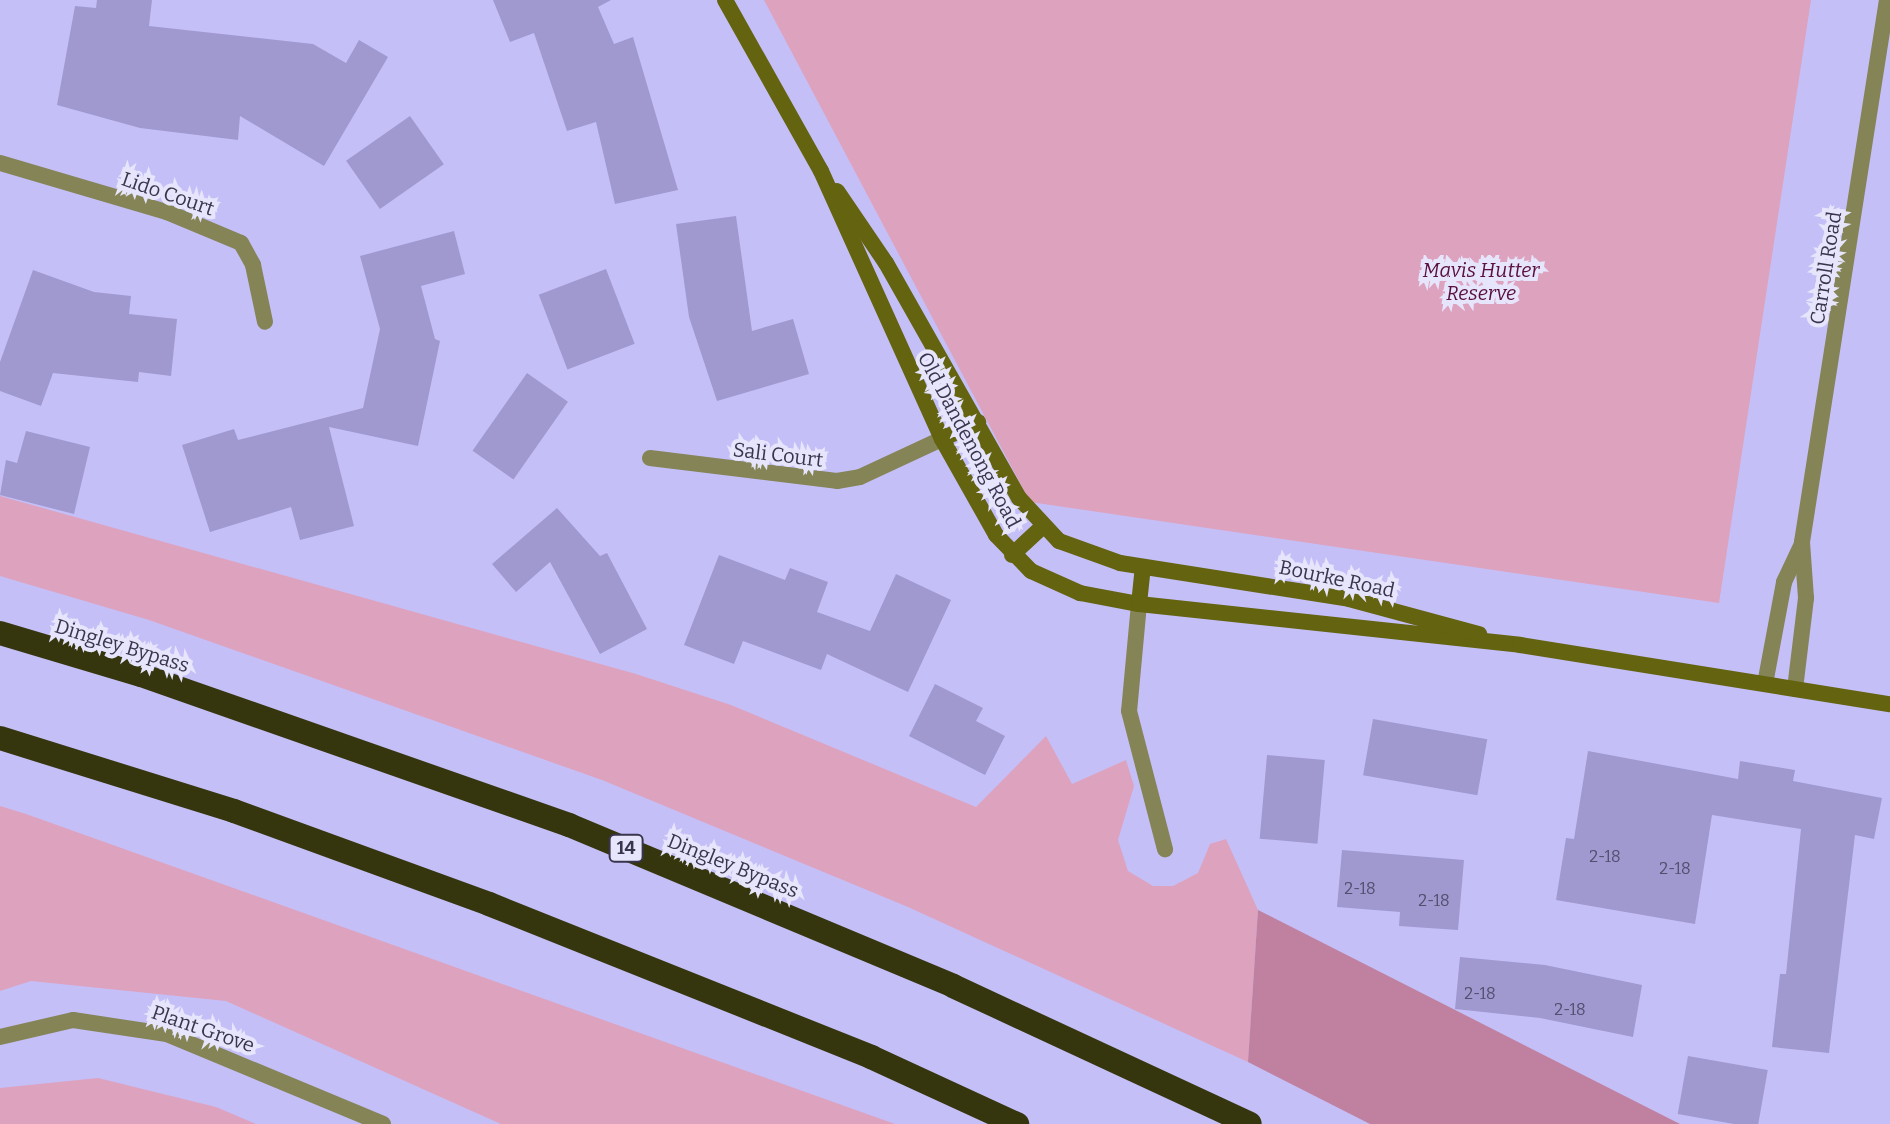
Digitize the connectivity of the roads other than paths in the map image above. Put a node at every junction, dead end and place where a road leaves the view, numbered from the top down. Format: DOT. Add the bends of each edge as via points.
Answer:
graph roads {
  1 [pos="725,0"];
  2 [pos="1887,0"];
  3 [pos="0,163"];
  4 [pos="821,171"];
  5 [pos="265,322"];
  6 [pos="978,422"];
  7 [pos="942,439"];
  8 [pos="650,458"];
  9 [pos="1042,527"];
  10 [pos="1802,542"];
  11 [pos="1012,555"];
  12 [pos="1143,567"];
  13 [pos="1139,604"];
  14 [pos="0,633"];
  15 [pos="1520,645"];
  16 [pos="1765,684"];
  17 [pos="1795,689"];
  18 [pos="1890,704"];
  19 [pos="0,738"];
  20 [pos="1165,849"];
  21 [pos="0,1037"];
  22 [pos="383,1124"];
  23 [pos="1017,1124"];
  24 [pos="1250,1124"];
  1 -- 4 [label="main road, Old Dandenong Road"];
  2 -- 10 [label="street, Carroll Road"];
  3 -- 5 [label="street, Lido Court" via="167,212 241,243 253,265"];
  4 -- 6 [label="main road, Old Dandenong Road" via="886,263"];
  4 -- 7 [label="main road, Old Dandenong Road"];
  6 -- 7 [label="main road"];
  6 -- 9 [label="main road, Old Dandenong Road" via="1019,498"];
  7 -- 8 [label="street, Sali Court" via="860,477 837,481"];
  7 -- 11 [label="main road, Old Dandenong Road"];
  9 -- 11 [label="main road"];
  9 -- 12 [label="main road, Old Dandenong Road" via="1083,554"];
  10 -- 16 [label="street, Carroll Road" via="1784,582"];
  10 -- 17 [label="street, Carroll Road" via="1806,598"];
  11 -- 13 [label="main road, Old Dandenong Road" via="1065,588"];
  12 -- 13 [label="main road"];
  12 -- 15 [label="main road, Bourke Road" via="1349,599"];
  13 -- 15 [label="main road, Bourke Road"];
  13 -- 20 [label="street" via="1129,711"];
  14 -- 24 [label="highway, Dingley Bypass / 14" via="141,675 569,825 953,986"];
  15 -- 16 [label="main road, Bourke Road"];
  16 -- 17 [label="main road, Bourke Road"];
  17 -- 18 [label="main road, Bourke Road"];
  19 -- 23 [label="highway" via="234,811 504,909 871,1057"];
  21 -- 22 [label="street, Plant Grove" via="73,1020 167,1034"];
}
